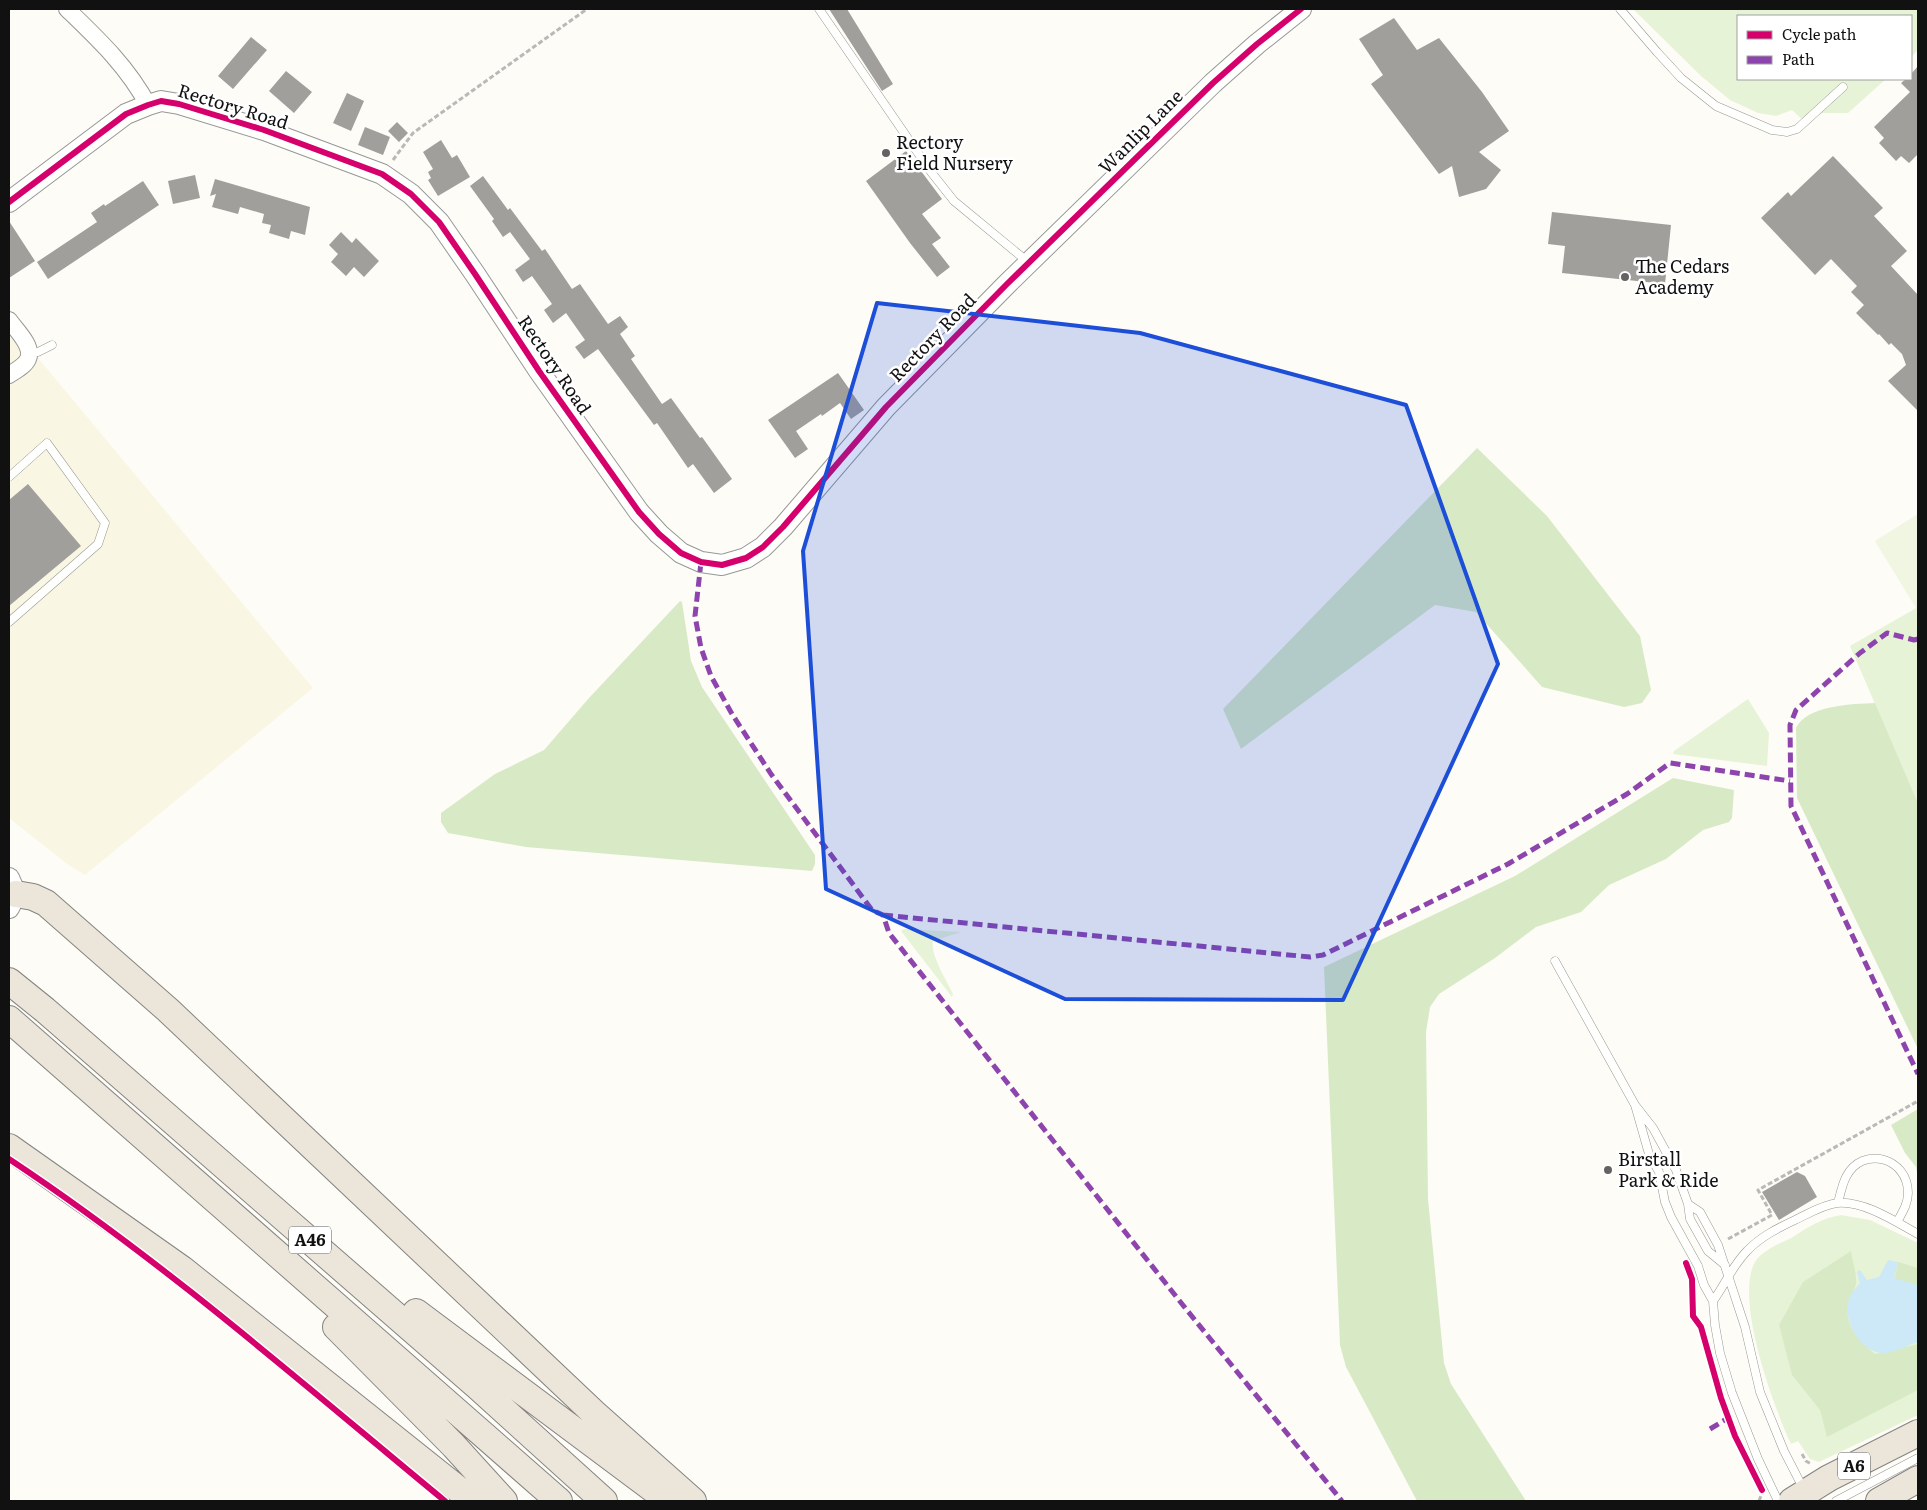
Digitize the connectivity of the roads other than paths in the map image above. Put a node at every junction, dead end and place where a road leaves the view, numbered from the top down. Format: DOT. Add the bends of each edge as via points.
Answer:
graph roads {
  1 [pos="67,9"];
  2 [pos="819,9"];
  3 [pos="1301,9"];
  4 [pos="1620,9"];
  5 [pos="1842,88"];
  6 [pos="148,105"];
  7 [pos="9,202"];
  8 [pos="1029,263"];
  9 [pos="1007,284"];
  10 [pos="9,320"];
  11 [pos="52,344"];
  12 [pos="28,353"];
  13 [pos="9,375"];
  14 [pos="9,477"];
  15 [pos="9,622"];
  16 [pos="11,893"];
  17 [pos="1555,961"];
  18 [pos="10,982"];
  19 [pos="9,1019"];
  20 [pos="1635,1105"];
  21 [pos="189,1134"];
  22 [pos="9,1147"];
  23 [pos="1838,1203"];
  24 [pos="1688,1204"];
  25 [pos="224,1209"];
  26 [pos="1897,1222"];
  27 [pos="1918,1234"];
  28 [pos="1725,1264"];
  29 [pos="1729,1273"];
  30 [pos="1713,1301"];
  31 [pos="1918,1434"];
  32 [pos="1918,1458"];
  33 [pos="1918,1479"];
  34 [pos="1802,1498"];
  35 [pos="473,1501"];
  36 [pos="504,1501"];
  37 [pos="559,1501"];
  38 [pos="604,1501"];
  39 [pos="669,1501"];
  40 [pos="693,1501"];
  41 [pos="1778,1501"];
  42 [pos="1836,1501"];
  43 [pos="1880,1501"];
  1 -- 6 [label="street" via="112,53"];
  2 -- 8 [label="lane" via="954,201"];
  3 -- 8 [label="street, Wanlip Lane" via="1212,83"];
  4 -- 5 [label="lane" via="1681,78 1716,106 1772,130 1787,132 1797,129"];
  6 -- 7 [label="street, Rectory Road" via="126,114"];
  6 -- 9 [label="street, Rectory Road" via="161,101 179,104 264,130 382,174 411,194 439,222 538,372 639,512 681,553 701,562 722,565 746,558 762,547 886,407"];
  8 -- 9 [label="street, Wanlip Lane"];
  10 -- 12 [label="street" via="28,346"];
  11 -- 12 [label="lane" via="38,352"];
  12 -- 13 [label="street" via="28,359"];
  14 -- 15 [label="lane" via="48,443 105,523 98,544"];
  16 -- 40 [label="highway" via="46,903 168,1010 594,1413"];
  17 -- 20 [label="lane"];
  18 -- 21 [label="highway, A46"];
  19 -- 25 [label="highway, A46"];
  20 -- 24 [label="lane" via="1653,1128"];
  20 -- 30 [label="lane" via="1649,1154 1659,1172 1668,1209"];
  21 -- 38 [label="highway, A46"];
  21 -- 39 [label="highway" via="418,1313"];
  22 -- 35 [label="highway" via="182,1269"];
  23 -- 26 [label="lane" via="1856,1205"];
  23 -- 26 [label="lane" via="1847,1176 1861,1161 1879,1158 1895,1163 1906,1178 1908,1194"];
  23 -- 29 [label="lane" via="1769,1234 1747,1250"];
  24 -- 28 [label="lane" via="1700,1212"];
  24 -- 28 [label="lane" via="1690,1219 1708,1251"];
  25 -- 36 [label="highway"];
  25 -- 37 [label="highway, A46"];
  26 -- 27 [label="lane"];
  28 -- 29 [label="lane"];
  29 -- 30 [label="lane"];
  29 -- 34 [label="lane" via="1767,1410"];
  30 -- 41 [label="lane" via="1720,1353 1732,1393"];
  31 -- 34 [label="highway, A6" via="1829,1478"];
  32 -- 42 [label="lane"];
  33 -- 43 [label="highway, A6"];
}
